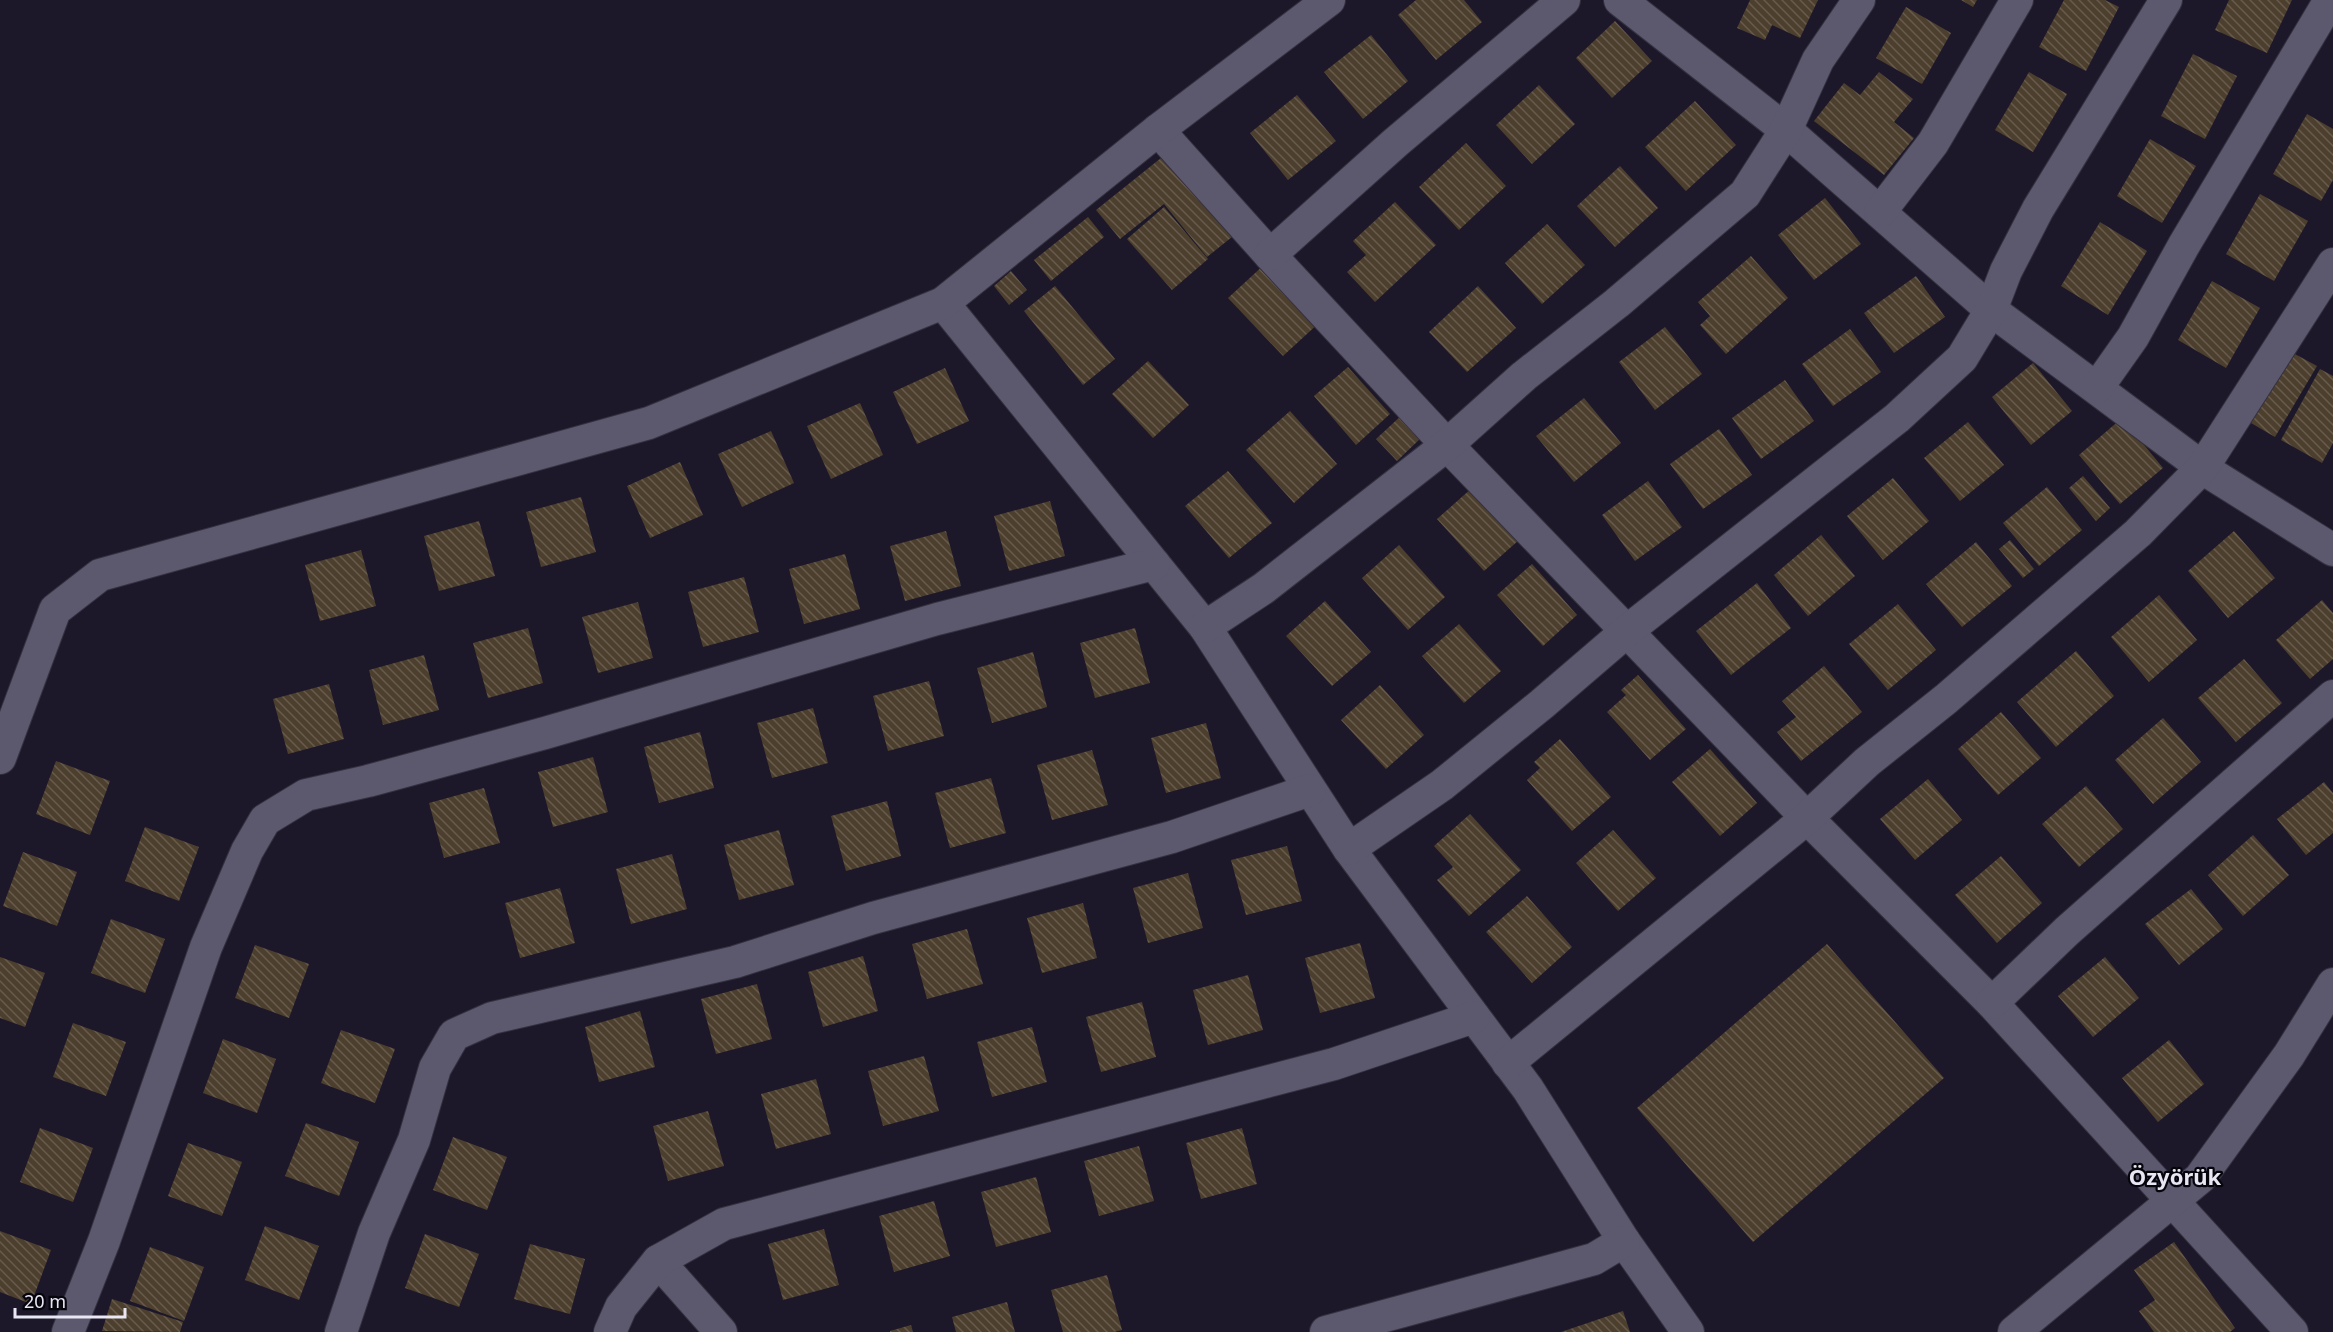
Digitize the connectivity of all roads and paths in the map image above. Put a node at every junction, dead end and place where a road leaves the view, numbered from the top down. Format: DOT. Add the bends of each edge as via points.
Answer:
graph roads {
  1 [pos="1329,0"];
  2 [pos="1564,0"];
  3 [pos="1620,0"];
  4 [pos="1859,0"];
  5 [pos="2017,0"];
  6 [pos="2166,0"];
  7 [pos="2330,0"];
  8 [pos="1158,130"];
  9 [pos="1786,130"];
  10 [pos="1880,212"];
  11 [pos="1270,255"];
  12 [pos="2333,264"];
  13 [pos="943,303"];
  14 [pos="1991,310"];
  15 [pos="2097,388"];
  16 [pos="1447,445"];
  17 [pos="2203,467"];
  18 [pos="2329,539"];
  19 [pos="1154,564"];
  20 [pos="1205,627"];
  21 [pos="1628,631"];
  22 [pos="2333,696"];
  23 [pos="0,759"];
  24 [pos="1310,790"];
  25 [pos="1807,818"];
  26 [pos="1349,849"];
  27 [pos="2333,984"];
  28 [pos="1992,1003"];
  29 [pos="1474,1017"];
  30 [pos="1508,1063"];
  31 [pos="2174,1200"];
  32 [pos="1624,1241"];
  33 [pos="658,1261"];
  34 [pos="68,1332"];
  35 [pos="341,1332"];
  36 [pos="610,1332"];
  37 [pos="721,1332"];
  38 [pos="1326,1332"];
  39 [pos="1688,1332"];
  40 [pos="2014,1332"];
  41 [pos="2292,1332"];
  1 -- 8 [label="street"];
  2 -- 11 [label="street"];
  3 -- 9 [label="street"];
  4 -- 9 [label="street" via="1818,60"];
  5 -- 10 [label="street" via="1933,143"];
  6 -- 14 [label="street" via="2037,209"];
  7 -- 15 [label="street" via="2133,337"];
  8 -- 11 [label="street"];
  8 -- 13 [label="street"];
  9 -- 10 [label="street"];
  9 -- 16 [label="street" via="1745,194 1524,376"];
  10 -- 14 [label="street"];
  11 -- 16 [label="street"];
  12 -- 17 [label="street"];
  13 -- 19 [label="street"];
  13 -- 23 [label="street" via="649,423 100,575 55,610"];
  14 -- 15 [label="street"];
  14 -- 21 [label="street" via="1962,358 1897,418"];
  15 -- 17 [label="street"];
  16 -- 20 [label="street" via="1264,588"];
  16 -- 21 [label="street"];
  17 -- 18 [label="street"];
  17 -- 25 [label="street" via="2138,533 1867,762"];
  19 -- 20 [label="street"];
  19 -- 34 [label="street" via="937,619 545,733 306,795 265,820 247,851 206,947 104,1241"];
  20 -- 24 [label="street"];
  21 -- 25 [label="street"];
  21 -- 26 [label="street" via="1442,785"];
  22 -- 28 [label="street" via="2067,931"];
  24 -- 26 [label="street"];
  24 -- 35 [label="street" via="1172,837 873,918 735,962 492,1018 454,1035 435,1068 414,1140 374,1233"];
  25 -- 28 [label="street"];
  25 -- 30 [label="street"];
  26 -- 29 [label="street"];
  27 -- 31 [label="street" via="2289,1055 2200,1178"];
  28 -- 31 [label="street"];
  29 -- 30 [label="street"];
  29 -- 33 [label="street" via="1334,1064 724,1224"];
  30 -- 32 [label="street"];
  31 -- 40 [label="street"];
  31 -- 41 [label="street"];
  32 -- 38 [label="street" via="1594,1259"];
  32 -- 39 [label="street"];
  33 -- 36 [label="street" via="621,1308"];
  33 -- 37 [label="street"];
}
